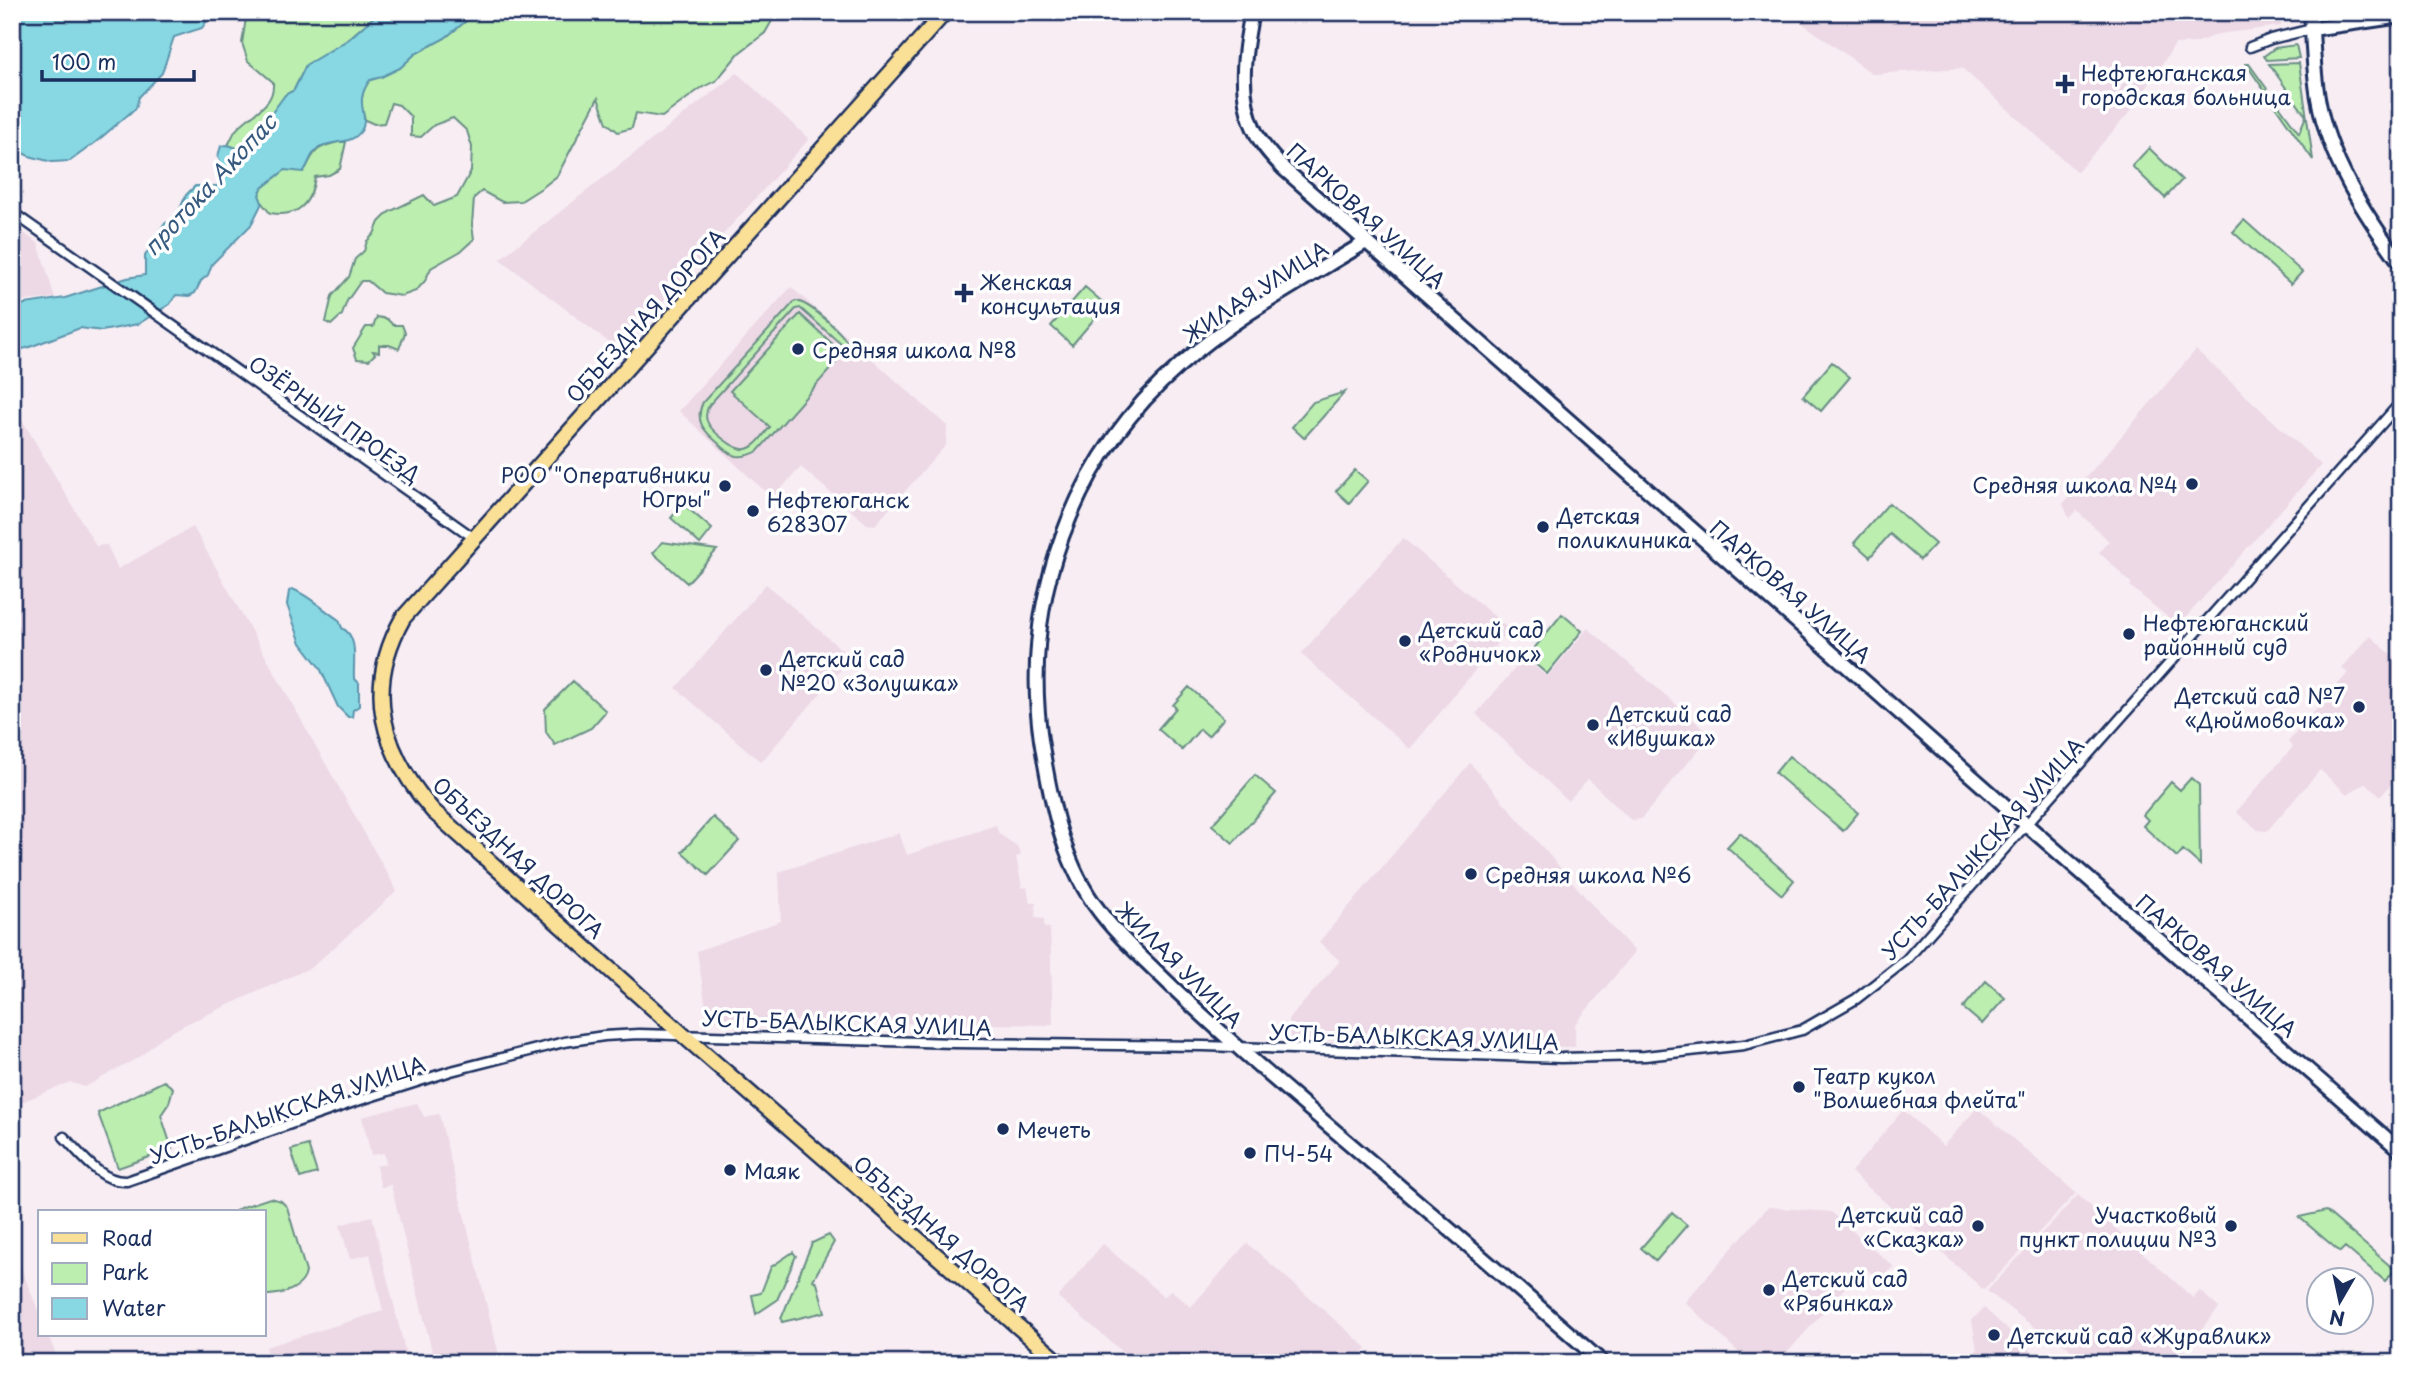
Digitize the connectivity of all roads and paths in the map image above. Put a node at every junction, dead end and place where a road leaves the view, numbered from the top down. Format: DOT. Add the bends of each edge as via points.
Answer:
graph roads {
  1 [pos="945,12"];
  2 [pos="1252,12"];
  3 [pos="2311,12"];
  4 [pos="2401,16"];
  5 [pos="2312,29"];
  6 [pos="2250,47"];
  7 [pos="12,212"];
  8 [pos="1366,242"];
  9 [pos="2401,264"];
  10 [pos="2401,402"];
  11 [pos="474,538"];
  12 [pos="2028,825"];
  13 [pos="682,1035"];
  14 [pos="1237,1048"];
  15 [pos="64,1137"];
  16 [pos="2401,1151"];
  17 [pos="1060,1363"];
  18 [pos="1603,1363"];
  1 -- 11 [label="main road, ОБЪЕЗДНАЯ ДОРОГА"];
  2 -- 8 [label="main road, ПАРКОВАЯ УЛИЦА" via="1244,78 1256,133 1283,168"];
  3 -- 5 [label="main road"];
  4 -- 5 [label="main road"];
  5 -- 6 [label="street"];
  5 -- 9 [label="main road" via="2318,99 2334,154 2362,207"];
  7 -- 11 [label="street, ОЗЁРНЫЙ ПРОЕЗД"];
  8 -- 12 [label="main road, ПАРКОВАЯ УЛИЦА"];
  8 -- 14 [label="main road, ЖИЛАЯ УЛИЦА" via="1206,344 1164,379 1132,415 1093,470 1065,526 1040,626 1039,722 1053,802 1071,862 1091,900 1115,930"];
  10 -- 12 [label="street, УСТЬ-БАЛЫКСКАЯ УЛИЦА"];
  11 -- 13 [label="main road, ОБЪЕЗДНАЯ ДОРОГА" via="403,618 388,647 381,697 392,747 406,777 433,811"];
  12 -- 14 [label="street, УСТЬ-БАЛЫКСКАЯ УЛИЦА" via="1926,941 1886,978 1826,1017 1784,1036 1713,1050 1600,1058"];
  12 -- 16 [label="main road, ПАРКОВАЯ УЛИЦА"];
  13 -- 14 [label="street, УСТЬ-БАЛЫКСКАЯ УЛИЦА"];
  13 -- 15 [label="street, УСТЬ-БАЛЫКСКАЯ УЛИЦА" via="601,1037 496,1058 127,1181 102,1174"];
  13 -- 17 [label="main road, ОБЪЕЗДНАЯ ДОРОГА"];
  14 -- 18 [label="main road, ЖИЛАЯ УЛИЦА"];
}
